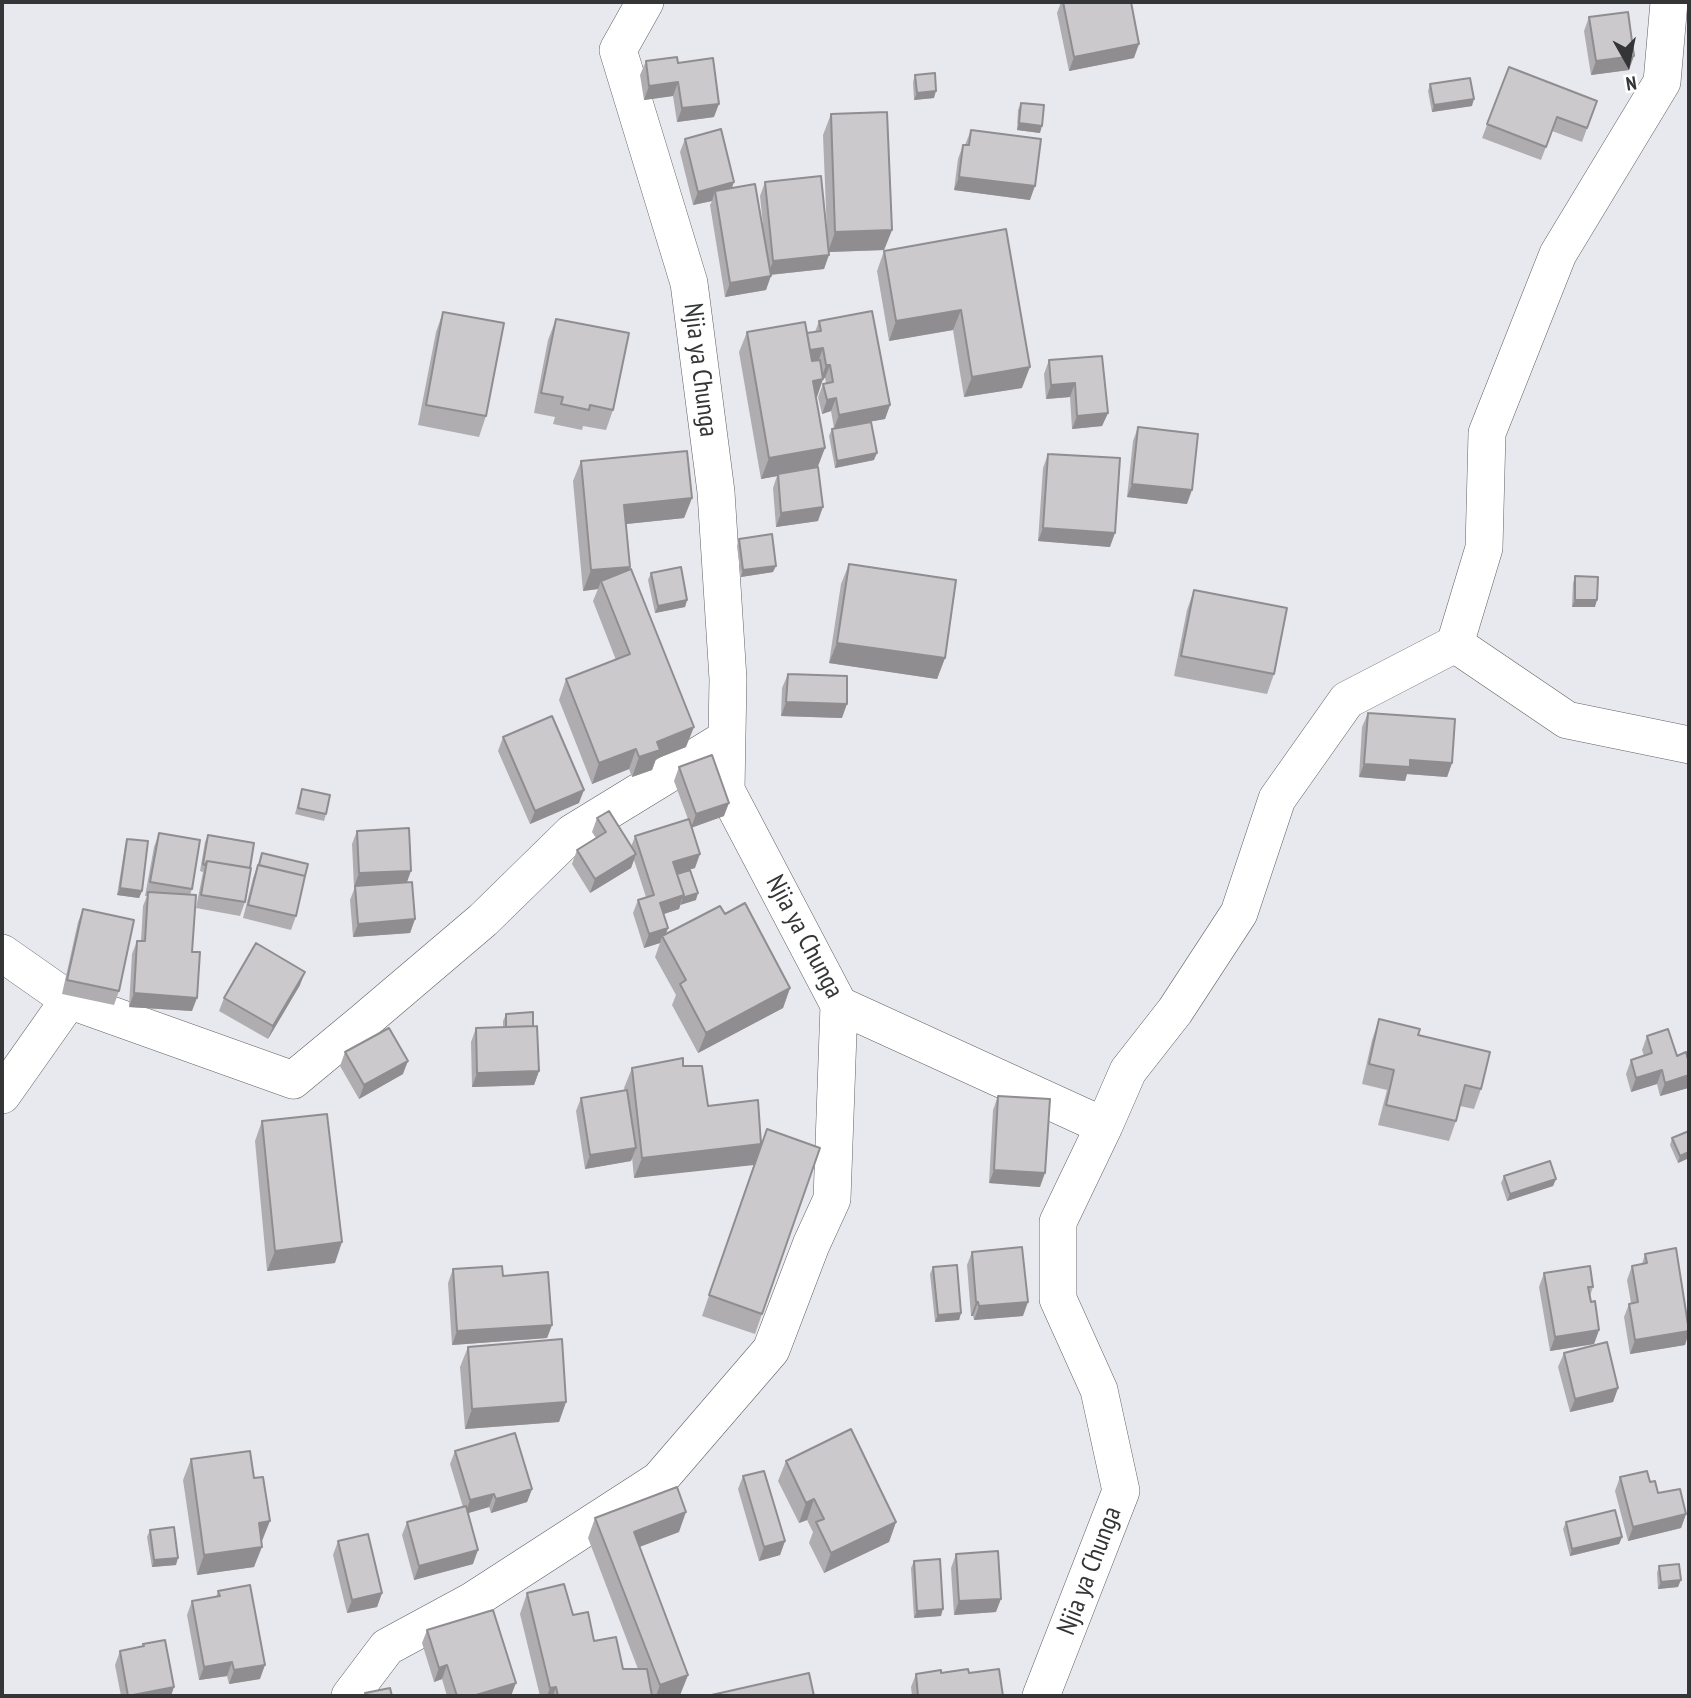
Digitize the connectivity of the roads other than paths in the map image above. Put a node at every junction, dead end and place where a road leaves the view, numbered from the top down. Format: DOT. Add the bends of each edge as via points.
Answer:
graph roads {
  1 [pos="645,2"];
  2 [pos="1669,2"];
  3 [pos="1455,644"];
  4 [pos="727,738"];
  5 [pos="1689,745"];
  6 [pos="2,953"];
  7 [pos="69,1000"];
  8 [pos="839,1005"];
  9 [pos="2,1095"];
  10 [pos="1104,1126"];
  11 [pos="350,1696"];
  12 [pos="1041,1696"];
  1 -- 4 [label="street, Njia ya Chunga" via="618,50 689,283 716,492 729,679"];
  2 -- 3 [label="street" via="1662,82 1558,254 1487,433 1484,548"];
  3 -- 5 [label="street" via="1567,720"];
  3 -- 10 [label="street" via="1347,701 1277,799 1239,913 1175,1011 1128,1071"];
  4 -- 7 [label="street" via="572,833 483,920 293,1080"];
  4 -- 8 [label="street, Njia ya Chunga" via="726,790"];
  6 -- 7 [label="street"];
  7 -- 9 [label="street"];
  8 -- 10 [label="street, Njia ya Chunga"];
  8 -- 11 [label="street" via="832,1199 771,1350 660,1480 472,1601 387,1647"];
  10 -- 12 [label="street, Njia ya Chunga" via="1058,1222 1058,1299 1099,1390 1121,1491"];
}
